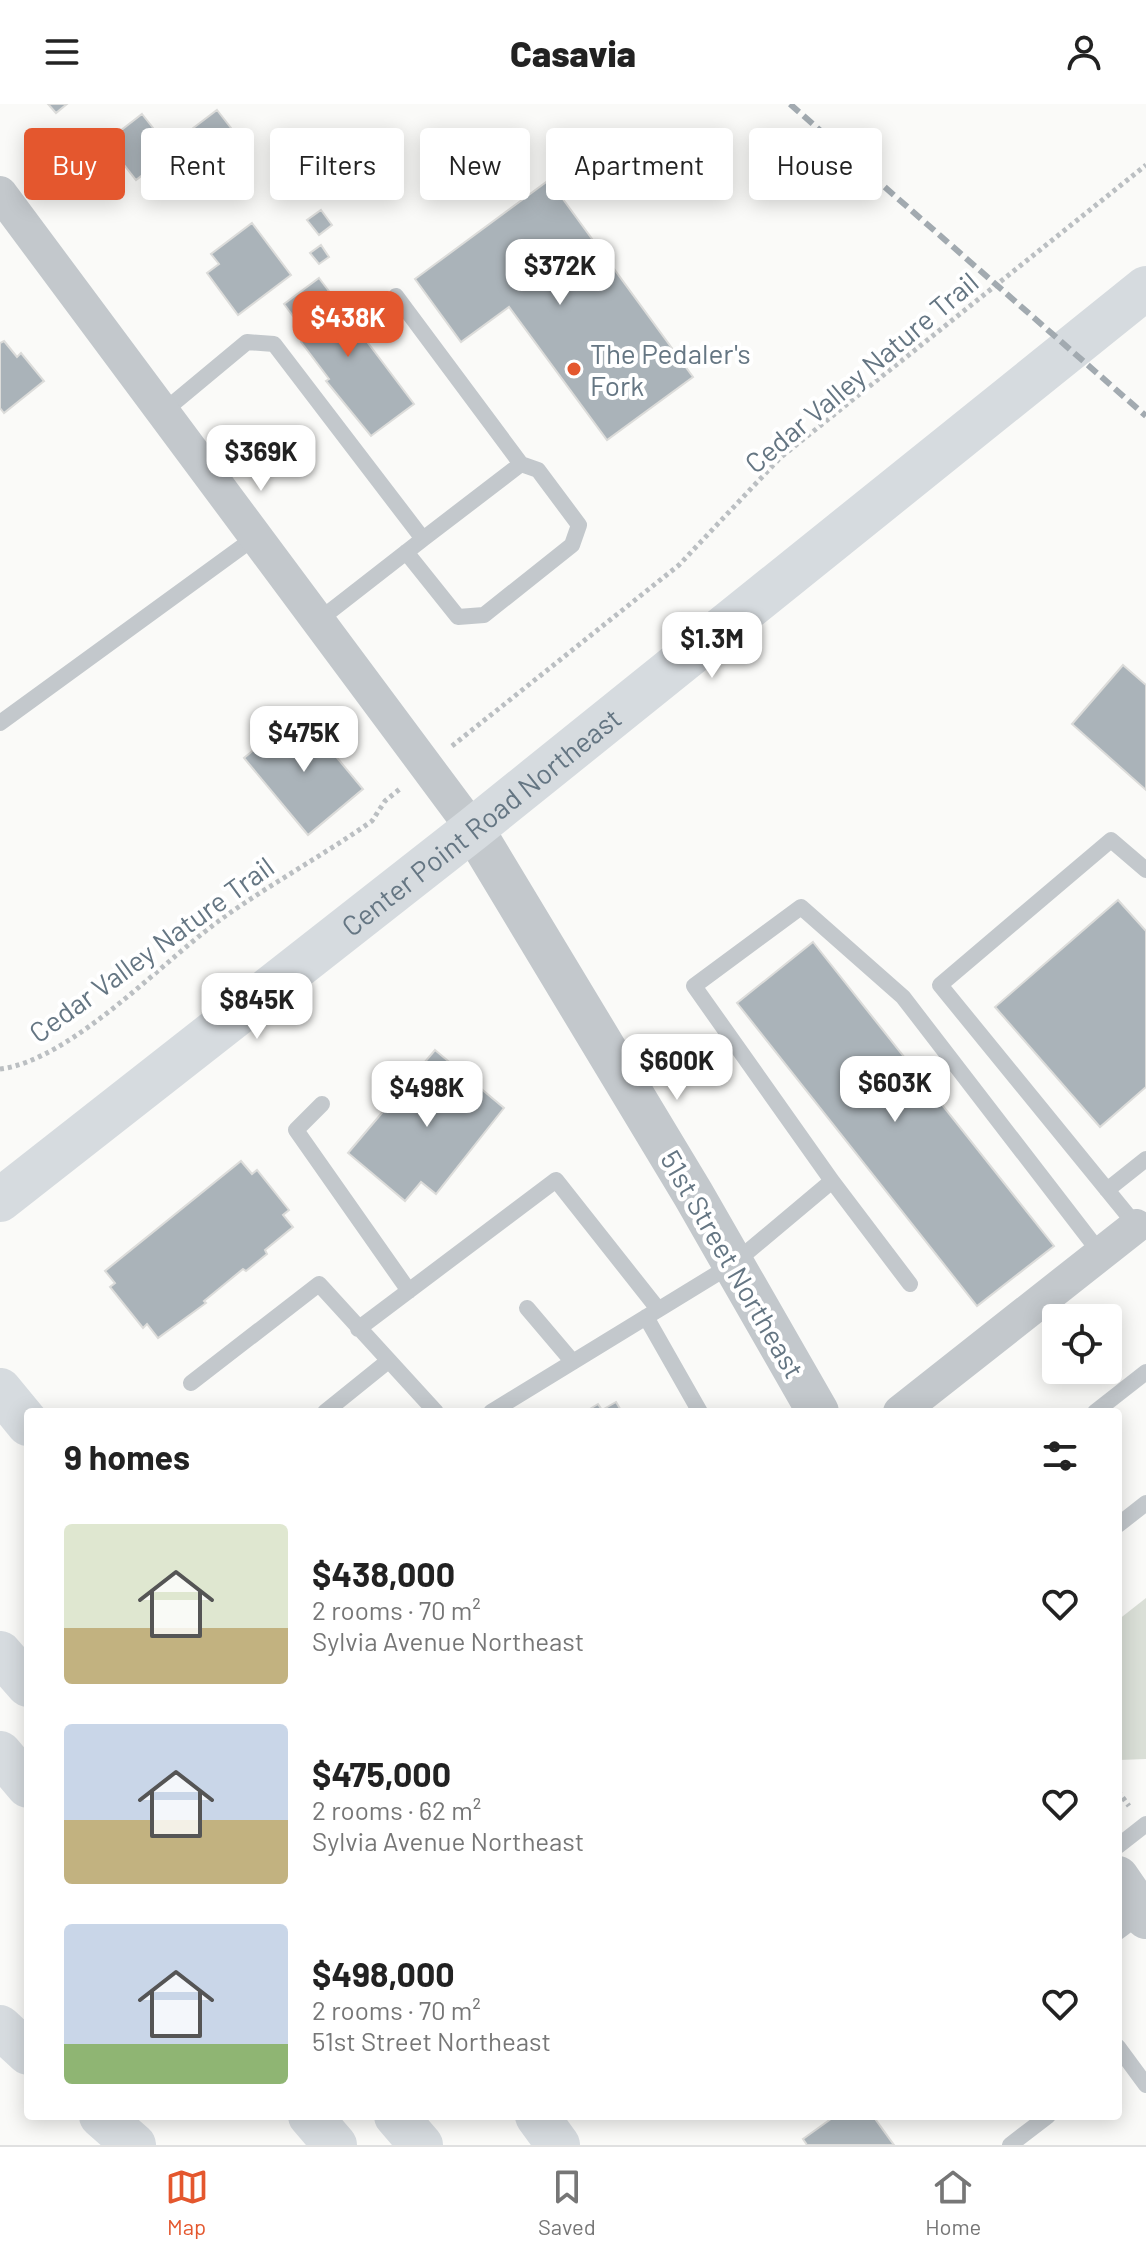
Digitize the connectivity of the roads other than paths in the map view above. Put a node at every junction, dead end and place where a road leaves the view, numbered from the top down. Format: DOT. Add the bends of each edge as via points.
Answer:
graph roads {
  1 [pos="0,193"];
  2 [pos="1146,288"];
  3 [pos="396,296"];
  4 [pos="164,411"];
  5 [pos="521,464"];
  6 [pos="257,536"];
  7 [pos="423,539"];
  8 [pos="406,552"];
  9 [pos="319,620"];
  10 [pos="0,723"];
  11 [pos="473,829"];
  12 [pos="1146,870"];
  13 [pos="322,1104"];
  14 [pos="1146,1159"];
  15 [pos="832,1181"];
  16 [pos="1107,1190"];
  17 [pos="0,1200"];
  18 [pos="1141,1232"];
  19 [pos="1101,1254"];
  20 [pos="733,1264"];
  21 [pos="910,1284"];
  22 [pos="409,1291"];
  23 [pos="527,1308"];
  24 [pos="652,1313"];
  25 [pos="358,1329"];
  26 [pos="572,1361"];
  27 [pos="387,1362"];
  28 [pos="1146,1372"];
  29 [pos="191,1383"];
  30 [pos="0,1390"];
  31 [pos="330,1408"];
  32 [pos="432,1408"];
  33 [pos="497,1408"];
  34 [pos="698,1408"];
  35 [pos="816,1408"];
  36 [pos="905,1408"];
  37 [pos="1100,1408"];
  38 [pos="24,1419"];
  39 [pos="1146,1503"];
  40 [pos="1122,1522"];
  41 [pos="0,1653"];
  42 [pos="24,1680"];
  43 [pos="0,1753"];
  44 [pos="24,1781"];
  45 [pos="1146,1824"];
  46 [pos="1122,1843"];
  47 [pos="1122,1887"];
  48 [pos="1136,1921"];
  49 [pos="0,2027"];
  50 [pos="24,2049"];
  51 [pos="1122,2057"];
  52 [pos="1146,2085"];
  53 [pos="106,2120"];
  54 [pos="313,2120"];
  55 [pos="399,2120"];
  56 [pos="540,2120"];
  57 [pos="1043,2120"];
  58 [pos="134,2145"];
  59 [pos="335,2145"];
  60 [pos="421,2145"];
  61 [pos="558,2145"];
  62 [pos="1010,2145"];
  1 -- 4 [label="street"];
  2 -- 11 [label="main road, Center Point Road Northeast"];
  3 -- 5 [label="lane"];
  4 -- 6 [label="street"];
  4 -- 7 [label="lane" via="247,342 274,344"];
  5 -- 7 [label="lane"];
  5 -- 8 [label="lane" via="538,470 579,525 572,545 484,615 458,617"];
  6 -- 9 [label="street"];
  6 -- 10 [label="lane"];
  7 -- 8 [label="lane"];
  8 -- 9 [label="lane"];
  9 -- 11 [label="street"];
  11 -- 17 [label="main road, Center Point Road Northeast"];
  11 -- 20 [label="street, 51st Street Northeast"];
  12 -- 16 [label="lane" via="1111,840 940,985"];
  13 -- 22 [label="lane" via="296,1130"];
  14 -- 16 [label="lane"];
  15 -- 19 [label="lane" via="694,986 801,907 903,997"];
  15 -- 20 [label="lane"];
  15 -- 21 [label="lane"];
  16 -- 18 [label="lane"];
  18 -- 19 [label="street"];
  19 -- 36 [label="street"];
  20 -- 24 [label="lane"];
  20 -- 35 [label="street, 51st Street Northeast"];
  22 -- 24 [label="lane" via="556,1180"];
  22 -- 25 [label="lane"];
  23 -- 26 [label="lane"];
  24 -- 26 [label="lane"];
  24 -- 34 [label="lane"];
  25 -- 27 [label="lane"];
  25 -- 29 [label="lane" via="319,1284"];
  26 -- 33 [label="lane"];
  27 -- 31 [label="lane"];
  27 -- 32 [label="lane"];
  28 -- 37 [label="lane"];
  30 -- 38 [label="main road"];
  39 -- 40 [label="lane"];
  41 -- 42 [label="main road"];
  43 -- 44 [label="main road"];
  45 -- 46 [label="lane"];
  47 -- 48 [label="street"];
  49 -- 50 [label="main road"];
  51 -- 52 [label="lane"];
  53 -- 58 [label="main road"];
  54 -- 59 [label="main road"];
  55 -- 60 [label="main road"];
  56 -- 61 [label="main road"];
  57 -- 62 [label="lane"];
}
